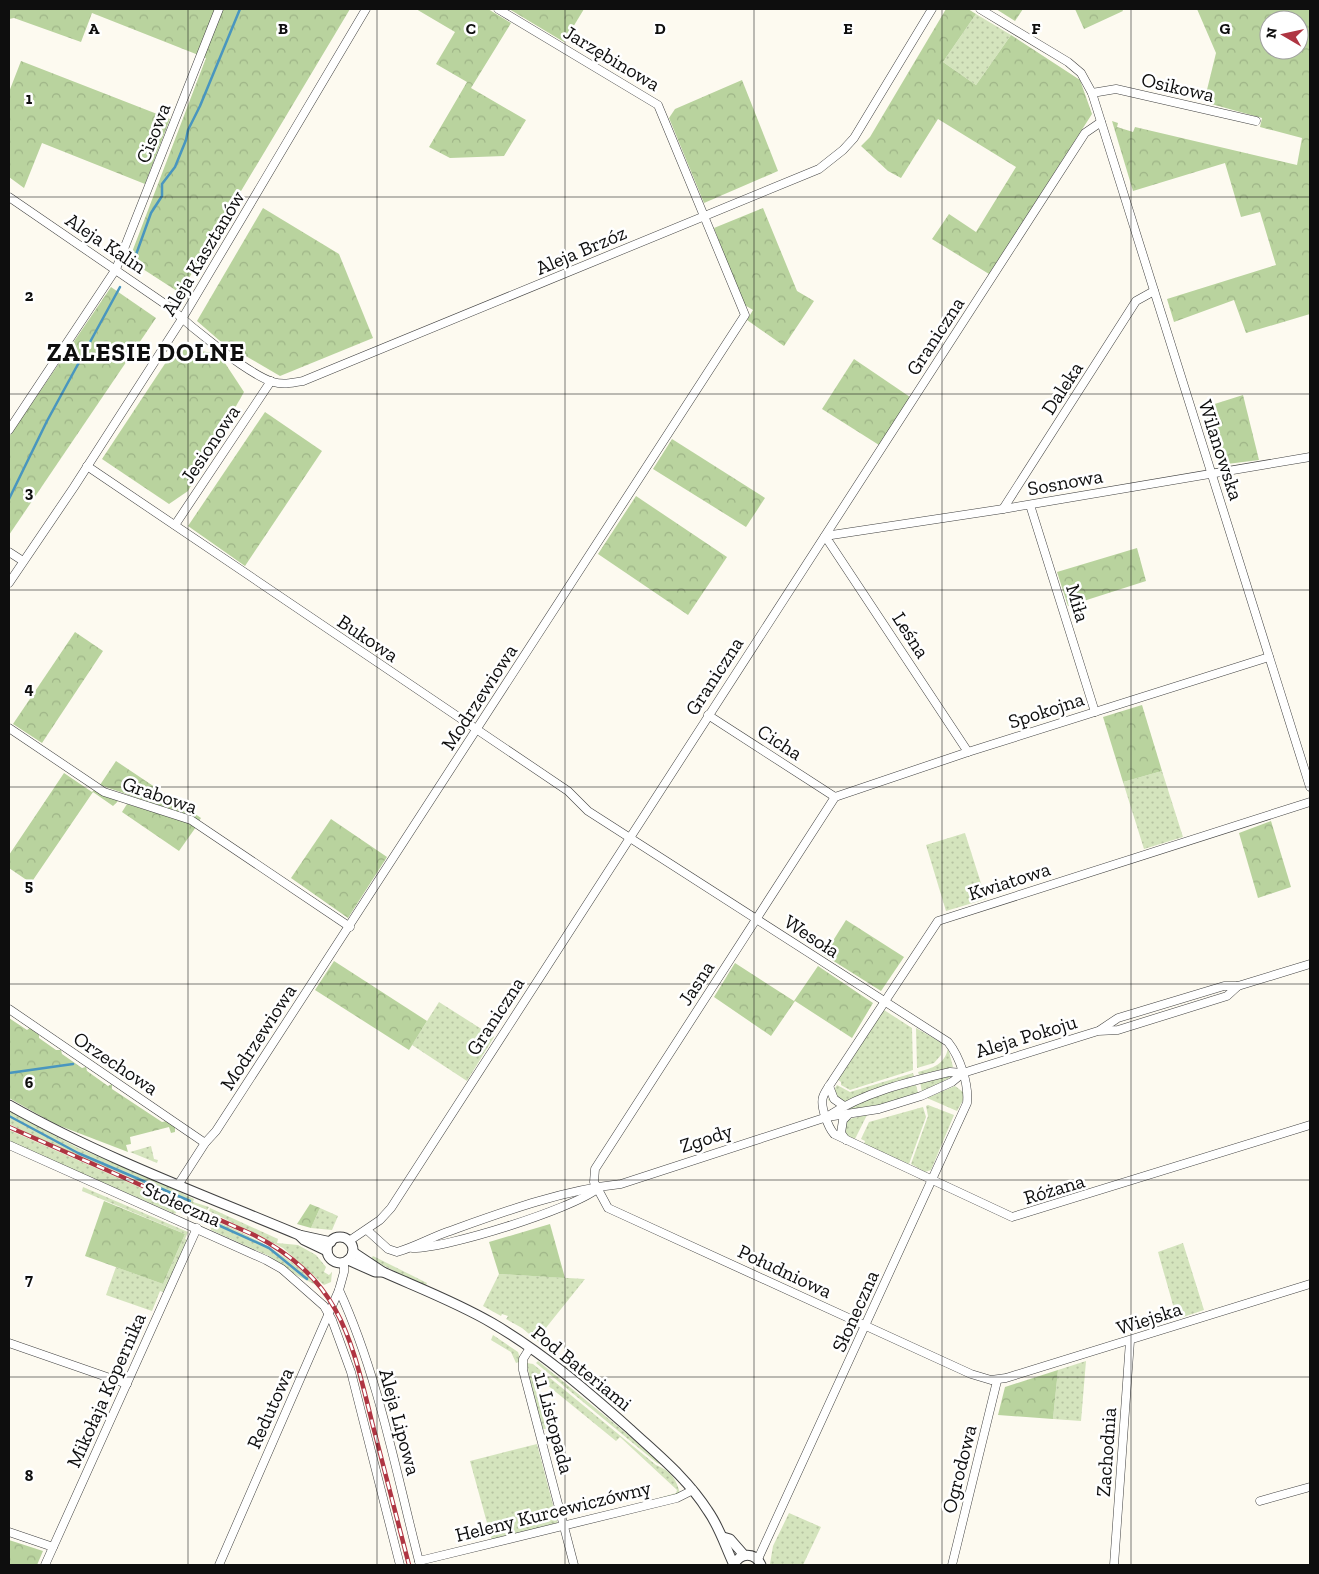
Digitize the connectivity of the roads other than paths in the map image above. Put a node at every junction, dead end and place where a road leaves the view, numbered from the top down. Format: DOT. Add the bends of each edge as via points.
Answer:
graph roads {
  1 [pos="219,9"];
  2 [pos="366,9"];
  3 [pos="498,9"];
  4 [pos="932,9"];
  5 [pos="980,9"];
  6 [pos="1092,92"];
  7 [pos="1256,121"];
  8 [pos="1101,122"];
  9 [pos="9,197"];
  10 [pos="702,216"];
  11 [pos="116,269"];
  12 [pos="1154,291"];
  13 [pos="182,319"];
  14 [pos="271,381"];
  15 [pos="9,430"];
  16 [pos="1310,457"];
  17 [pos="87,466"];
  18 [pos="1212,474"];
  19 [pos="1030,505"];
  20 [pos="1003,509"];
  21 [pos="175,525"];
  22 [pos="825,536"];
  23 [pos="9,552"];
  24 [pos="23,561"];
  25 [pos="9,583"];
  26 [pos="1269,657"];
  27 [pos="1095,712"];
  28 [pos="708,716"];
  29 [pos="9,728"];
  30 [pos="477,731"];
  31 [pos="968,752"];
  32 [pos="1310,787"];
  33 [pos="835,797"];
  34 [pos="1310,802"];
  35 [pos="629,837"];
  36 [pos="756,919"];
  37 [pos="350,927"];
  38 [pos="1310,964"];
  39 [pos="1238,986"];
  40 [pos="883,1001"];
  41 [pos="1162,1005"];
  42 [pos="9,1009"];
  43 [pos="1165,1014"];
  44 [pos="1098,1031"];
  45 [pos="963,1073"];
  46 [pos="829,1086"];
  47 [pos="9,1105"];
  48 [pos="844,1106"];
  49 [pos="847,1116"];
  50 [pos="827,1117"];
  51 [pos="1310,1125"];
  52 [pos="850,1142"];
  53 [pos="205,1143"];
  54 [pos="9,1145"];
  55 [pos="932,1181"];
  56 [pos="178,1184"];
  57 [pos="596,1189"];
  58 [pos="197,1228"];
  59 [pos="367,1230"];
  60 [pos="299,1235"];
  61 [pos="331,1242"];
  62 [pos="349,1242"];
  63 [pos="412,1248"];
  64 [pos="327,1252"];
  65 [pos="353,1252"];
  66 [pos="346,1261"];
  67 [pos="383,1272"];
  68 [pos="1310,1284"];
  69 [pos="339,1290"];
  70 [pos="329,1313"];
  71 [pos="866,1327"];
  72 [pos="1130,1341"];
  73 [pos="9,1343"];
  74 [pos="530,1348"];
  75 [pos="997,1381"];
  76 [pos="126,1384"];
  77 [pos="1310,1487"];
  78 [pos="693,1490"];
  79 [pos="1260,1501"];
  80 [pos="564,1525"];
  81 [pos="9,1532"];
  82 [pos="723,1537"];
  83 [pos="53,1547"];
  84 [pos="744,1555"];
  85 [pos="759,1562"];
  86 [pos="419,1563"];
  87 [pos="45,1565"];
  88 [pos="219,1565"];
  89 [pos="399,1565"];
  90 [pos="574,1565"];
  91 [pos="734,1565"];
  92 [pos="952,1565"];
  93 [pos="1114,1565"];
  1 -- 11 [label="street, Cisowa"];
  2 -- 13 [label="street, Aleja Kasztanów"];
  3 -- 10 [label="street, Jarzębinowa" via="658,105"];
  4 -- 10 [label="street, Aleja Brzóz" via="854,138 843,150 819,169"];
  5 -- 6 [label="street, Wilanowska" via="1068,62 1081,73"];
  6 -- 7 [label="street, Osikowa" via="1116,89"];
  6 -- 8 [label="street, Wilanowska"];
  8 -- 12 [label="street, Wilanowska"];
  8 -- 22 [label="street, Graniczna" via="1085,133"];
  9 -- 11 [label="street, Aleja Kalin"];
  10 -- 14 [label="street, Aleja Brzóz" via="303,381 283,384"];
  10 -- 30 [label="street, Modrzewiowa" via="745,315"];
  11 -- 13 [label="street, Aleja Kalin"];
  11 -- 15 [label="street, Cisowa"];
  12 -- 18 [label="street, Wilanowska"];
  12 -- 20 [label="street, Daleka" via="1136,300"];
  13 -- 14 [label="street, Aleja Brzóz" via="251,371"];
  13 -- 17 [label="street, Aleja Kasztanów"];
  14 -- 21 [label="street, Jesionowa"];
  16 -- 18 [label="street, Sosnowa"];
  17 -- 21 [label="street, Bukowa"];
  17 -- 24 [label="street, Aleja Kasztanów"];
  18 -- 19 [label="street, Sosnowa"];
  18 -- 26 [label="street, Wilanowska"];
  19 -- 20 [label="street, Sosnowa"];
  19 -- 27 [label="street, Miła"];
  20 -- 22 [label="street, Sosnowa"];
  21 -- 30 [label="street, Bukowa"];
  22 -- 28 [label="street, Graniczna"];
  22 -- 31 [label="street, Leśna"];
  23 -- 24 [label="street"];
  24 -- 25 [label="street, Aleja Kasztanów"];
  26 -- 27 [label="street, Spokojna"];
  26 -- 32 [label="street, Wilanowska"];
  27 -- 31 [label="street, Spokojna"];
  28 -- 33 [label="street, Cicha"];
  28 -- 35 [label="street, Graniczna"];
  29 -- 37 [label="street, Grabowa" via="104,792 191,820"];
  30 -- 35 [label="street, Bukowa" via="568,791 588,811"];
  30 -- 37 [label="street, Modrzewiowa"];
  31 -- 33 [label="street, Spokojna"];
  33 -- 36 [label="street, Jasna"];
  34 -- 40 [label="street, Kwiatowa" via="938,921"];
  35 -- 36 [label="street, Wesoła"];
  35 -- 59 [label="street, Graniczna" via="391,1208"];
  36 -- 40 [label="street, Wesoła"];
  36 -- 57 [label="street, Jasna" via="595,1169"];
  37 -- 53 [label="street, Modrzewiowa"];
  38 -- 39 [label="street, Aleja Pokoju"];
  39 -- 41 [label="street, Aleja Pokoju" via="1224,986"];
  39 -- 43 [label="street, Aleja Pokoju" via="1226,996"];
  40 -- 45 [label="street, Wesoła" via="948,1042"];
  40 -- 46 [label="street, Kwiatowa"];
  41 -- 43 [label="street"];
  41 -- 44 [label="street, Aleja Pokoju" via="1118,1018"];
  42 -- 53 [label="street, Orzechowa"];
  43 -- 44 [label="street, Aleja Pokoju" via="1118,1030"];
  44 -- 45 [label="street, Aleja Pokoju"];
  45 -- 48 [label="street, Aleja Pokoju" via="950,1072 916,1080"];
  45 -- 49 [label="street, Aleja Pokoju" via="952,1082 921,1096"];
  45 -- 55 [label="street, Słoneczna" via="968,1104"];
  46 -- 48 [label="street" via="834,1099"];
  46 -- 50 [label="street, Kwiatowa" via="822,1100"];
  47 -- 56 [label="street" via="48,1127"];
  48 -- 50 [label="street, Aleja Pokoju"];
  49 -- 50 [label="street, Aleja Pokoju"];
  49 -- 52 [label="street" via="842,1133"];
  50 -- 52 [label="street, Różana" via="832,1132"];
  50 -- 57 [label="street, Zgody" via="621,1184"];
  51 -- 55 [label="street, Różana" via="1018,1217 1006,1215"];
  52 -- 55 [label="street, Różana"];
  53 -- 56 [label="street, Modrzewiowa"];
  54 -- 58 [label="street, Stołeczna"];
  55 -- 71 [label="street, Słoneczna"];
  56 -- 60 [label="street"];
  57 -- 63 [label="street, Zgody" via="550,1198 447,1232"];
  57 -- 63 [label="street, Zgody" via="553,1210 464,1239"];
  57 -- 71 [label="street, Południowa" via="608,1208"];
  58 -- 70 [label="street, Stołeczna" via="277,1266"];
  58 -- 76 [label="street, Mikołaja Kopernika"];
  59 -- 62 [label="street, Graniczna"];
  59 -- 63 [label="street, Zgody" via="394,1251"];
  60 -- 61 [label="street"];
  60 -- 64 [label="street"];
  61 -- 62 [label="street" via="338,1238"];
  61 -- 64 [label="street"];
  62 -- 65 [label="street"];
  64 -- 66 [label="street" via="333,1261"];
  65 -- 66 [label="street"];
  65 -- 67 [label="street, Pod Bateriami"];
  66 -- 67 [label="street, Pod Bateriami"];
  66 -- 69 [label="street, Redutowa"];
  67 -- 74 [label="street, Pod Bateriami" via="491,1322"];
  68 -- 72 [label="street, Wiejska"];
  69 -- 70 [label="street, Redutowa"];
  69 -- 86 [label="street, Aleja Lipowa" via="377,1394"];
  70 -- 88 [label="street, Redutowa"];
  70 -- 89 [label="street, Aleja Lipowa" via="351,1372"];
  71 -- 75 [label="street, Południowa" via="971,1374"];
  71 -- 85 [label="street, Słoneczna"];
  72 -- 75 [label="street, Wiejska"];
  72 -- 93 [label="street, Zachodnia"];
  73 -- 76 [label="street"];
  74 -- 78 [label="street, Pod Bateriami" via="598,1401 664,1459"];
  74 -- 80 [label="street, 11 Listopada" via="523,1359 522,1370"];
  75 -- 92 [label="street, Ogrodowa"];
  76 -- 83 [label="street, Mikołaja Kopernika"];
  77 -- 79 [label="street"];
  78 -- 80 [label="street, Heleny Kurcewiczówny" via="677,1498"];
  78 -- 82 [label="street, Pod Bateriami"];
  80 -- 86 [label="street, Heleny Kurcewiczówny"];
  80 -- 90 [label="street, 11 Listopada"];
  81 -- 83 [label="street"];
  82 -- 84 [label="street, Pod Bateriami" via="730,1539"];
  82 -- 91 [label="street, Pod Bateriami"];
  83 -- 87 [label="street, Mikołaja Kopernika"];
  84 -- 85 [label="street, Pod Bateriami"];
  84 -- 91 [label="street, Pod Bateriami"];
}
